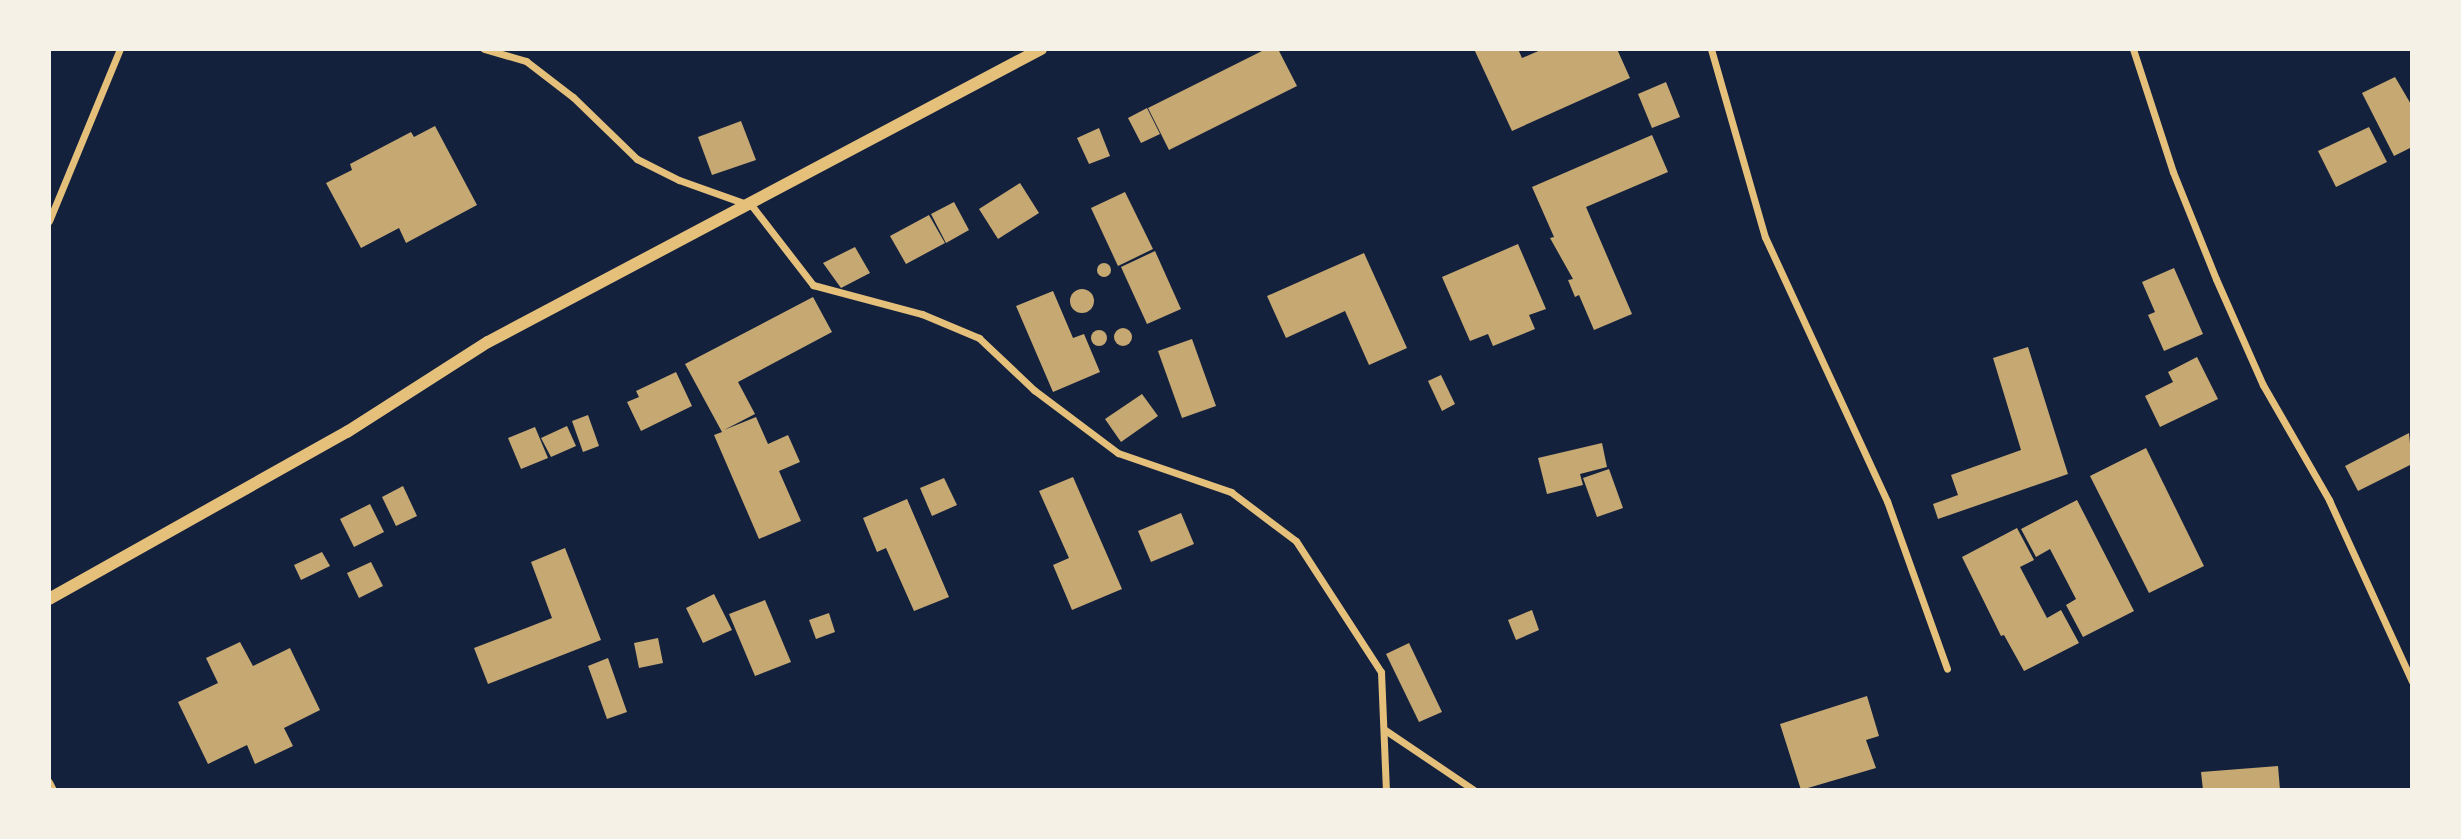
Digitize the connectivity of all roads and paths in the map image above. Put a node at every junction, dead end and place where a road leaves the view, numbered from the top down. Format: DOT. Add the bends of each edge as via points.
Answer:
graph roads {
  1 [pos="120,49"];
  2 [pos="484,49"];
  3 [pos="1041,49"];
  4 [pos="1711,49"];
  5 [pos="2133,49"];
  6 [pos="752,206"];
  7 [pos="49,221"];
  8 [pos="49,599"];
  9 [pos="1947,669"];
  10 [pos="2412,681"];
  11 [pos="1385,730"];
  12 [pos="49,782"];
  13 [pos="53,790"];
  14 [pos="1386,790"];
  15 [pos="1474,790"];
  1 -- 7 [label="street"];
  2 -- 6 [label="street" via="526,61 573,97 637,159 679,180"];
  3 -- 6 [label="street"];
  4 -- 9 [label="street" via="1765,237 1887,501"];
  5 -- 10 [label="street" via="2173,172 2216,279 2263,385 2329,500"];
  6 -- 8 [label="street" via="488,342 348,432"];
  6 -- 11 [label="street" via="813,285 922,314 979,338 1034,390 1118,453 1231,492 1296,541 1381,672"];
  11 -- 14 [label="street"];
  11 -- 15 [label="street"];
  12 -- 13 [label="street"];
}
